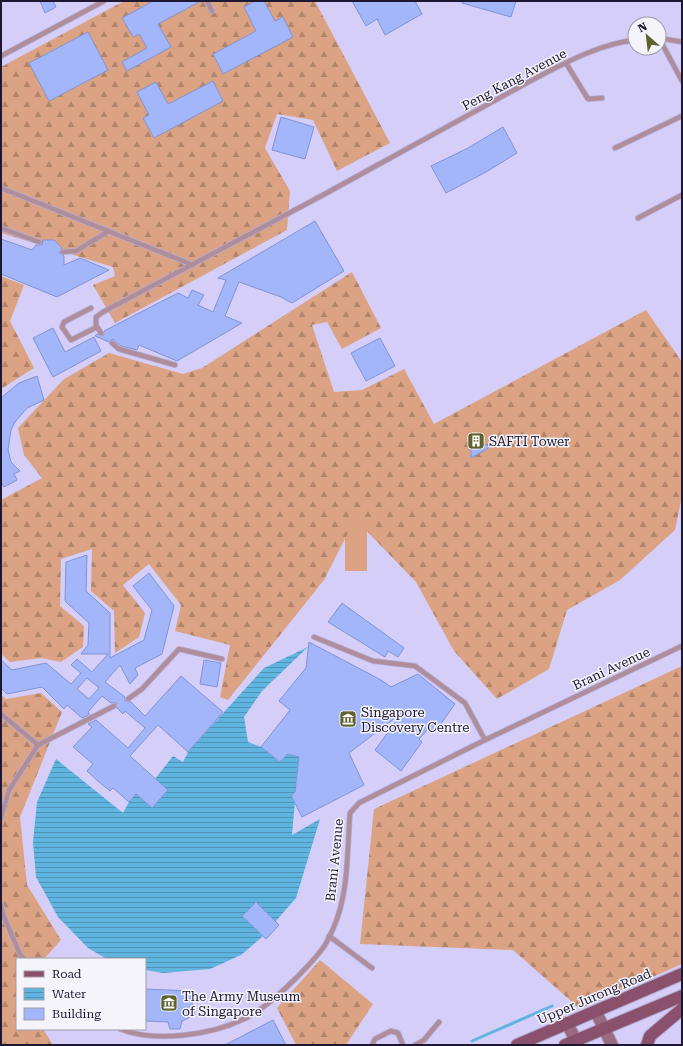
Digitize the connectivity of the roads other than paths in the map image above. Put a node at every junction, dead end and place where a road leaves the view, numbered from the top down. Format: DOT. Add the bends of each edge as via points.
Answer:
graph roads {
  1 [pos="104,1"];
  2 [pos="207,1"];
  3 [pos="212,11"];
  4 [pos="667,39"];
  5 [pos="627,41"];
  6 [pos="682,42"];
  7 [pos="667,53"];
  8 [pos="1,56"];
  9 [pos="566,63"];
  10 [pos="682,80"];
  11 [pos="602,98"];
  12 [pos="682,116"];
  13 [pos="615,148"];
  14 [pos="1,188"];
  15 [pos="682,195"];
  16 [pos="638,218"];
  17 [pos="1,228"];
  18 [pos="109,231"];
  19 [pos="38,242"];
  20 [pos="63,252"];
  21 [pos="193,265"];
  22 [pos="91,308"];
  23 [pos="97,327"];
  24 [pos="101,333"];
  25 [pos="112,343"];
  26 [pos="175,365"];
  27 [pos="314,638"];
  28 [pos="682,646"];
  29 [pos="222,658"];
  30 [pos="128,699"];
  31 [pos="114,706"];
  32 [pos="1,714"];
  33 [pos="485,740"];
  34 [pos="38,745"];
  35 [pos="1,818"];
  36 [pos="1,905"];
  37 [pos="329,936"];
  38 [pos="23,958"];
  39 [pos="372,968"];
  40 [pos="682,974"];
  41 [pos="682,996"];
  42 [pos="682,1009"];
  43 [pos="596,1012"];
  44 [pos="439,1022"];
  45 [pos="567,1023"];
  46 [pos="604,1029"];
  47 [pos="126,1030"];
  48 [pos="573,1044"];
  49 [pos="372,1045"];
  50 [pos="403,1045"];
  51 [pos="415,1045"];
  52 [pos="517,1045"];
  53 [pos="612,1045"];
  54 [pos="647,1045"];
  1 -- 8 [label="lane"];
  2 -- 3 [label="lane"];
  4 -- 6 [label="lane"];
  5 -- 9 [label="lane, Peng Kang Avenue" via="618,42"];
  7 -- 10 [label="lane"];
  9 -- 11 [label="lane" via="588,99"];
  9 -- 21 [label="lane, Peng Kang Avenue"];
  12 -- 13 [label="lane"];
  14 -- 18 [label="lane"];
  15 -- 16 [label="lane"];
  17 -- 19 [label="lane"];
  18 -- 20 [label="lane" via="76,252"];
  18 -- 21 [label="lane"];
  21 -- 23 [label="lane, Peng Kang Avenue" via="103,312 96,317"];
  22 -- 23 [label="lane" via="64,322 62,327 71,340"];
  23 -- 24 [label="lane"];
  25 -- 26 [label="lane" via="120,349"];
  27 -- 33 [label="lane" via="373,661 415,666 465,703"];
  28 -- 33 [label="lane, Brani Avenue"];
  29 -- 30 [label="lane" via="179,649 142,690"];
  31 -- 34 [label="lane"];
  32 -- 34 [label="lane"];
  33 -- 37 [label="lane, Brani Avenue" via="359,803 350,813 342,902"];
  34 -- 35 [label="lane" via="9,790"];
  36 -- 38 [label="lane"];
  37 -- 39 [label="lane"];
  37 -- 47 [label="lane, Brani Avenue" via="324,948 279,995 245,1019 207,1032 165,1037"];
  40 -- 43 [label="main road, Upper Jurong Road"];
  41 -- 46 [label="main road"];
  42 -- 54 [label="main road" via="650,1036"];
  43 -- 45 [label="main road, Upper Jurong Road"];
  43 -- 46 [label="main road"];
  44 -- 51 [label="lane" via="424,1040"];
  45 -- 48 [label="main road"];
  45 -- 52 [label="main road, Upper Jurong Road"];
  46 -- 48 [label="main road"];
  46 -- 53 [label="main road"];
  49 -- 50 [label="lane" via="375,1039 391,1031 398,1033"];
}
